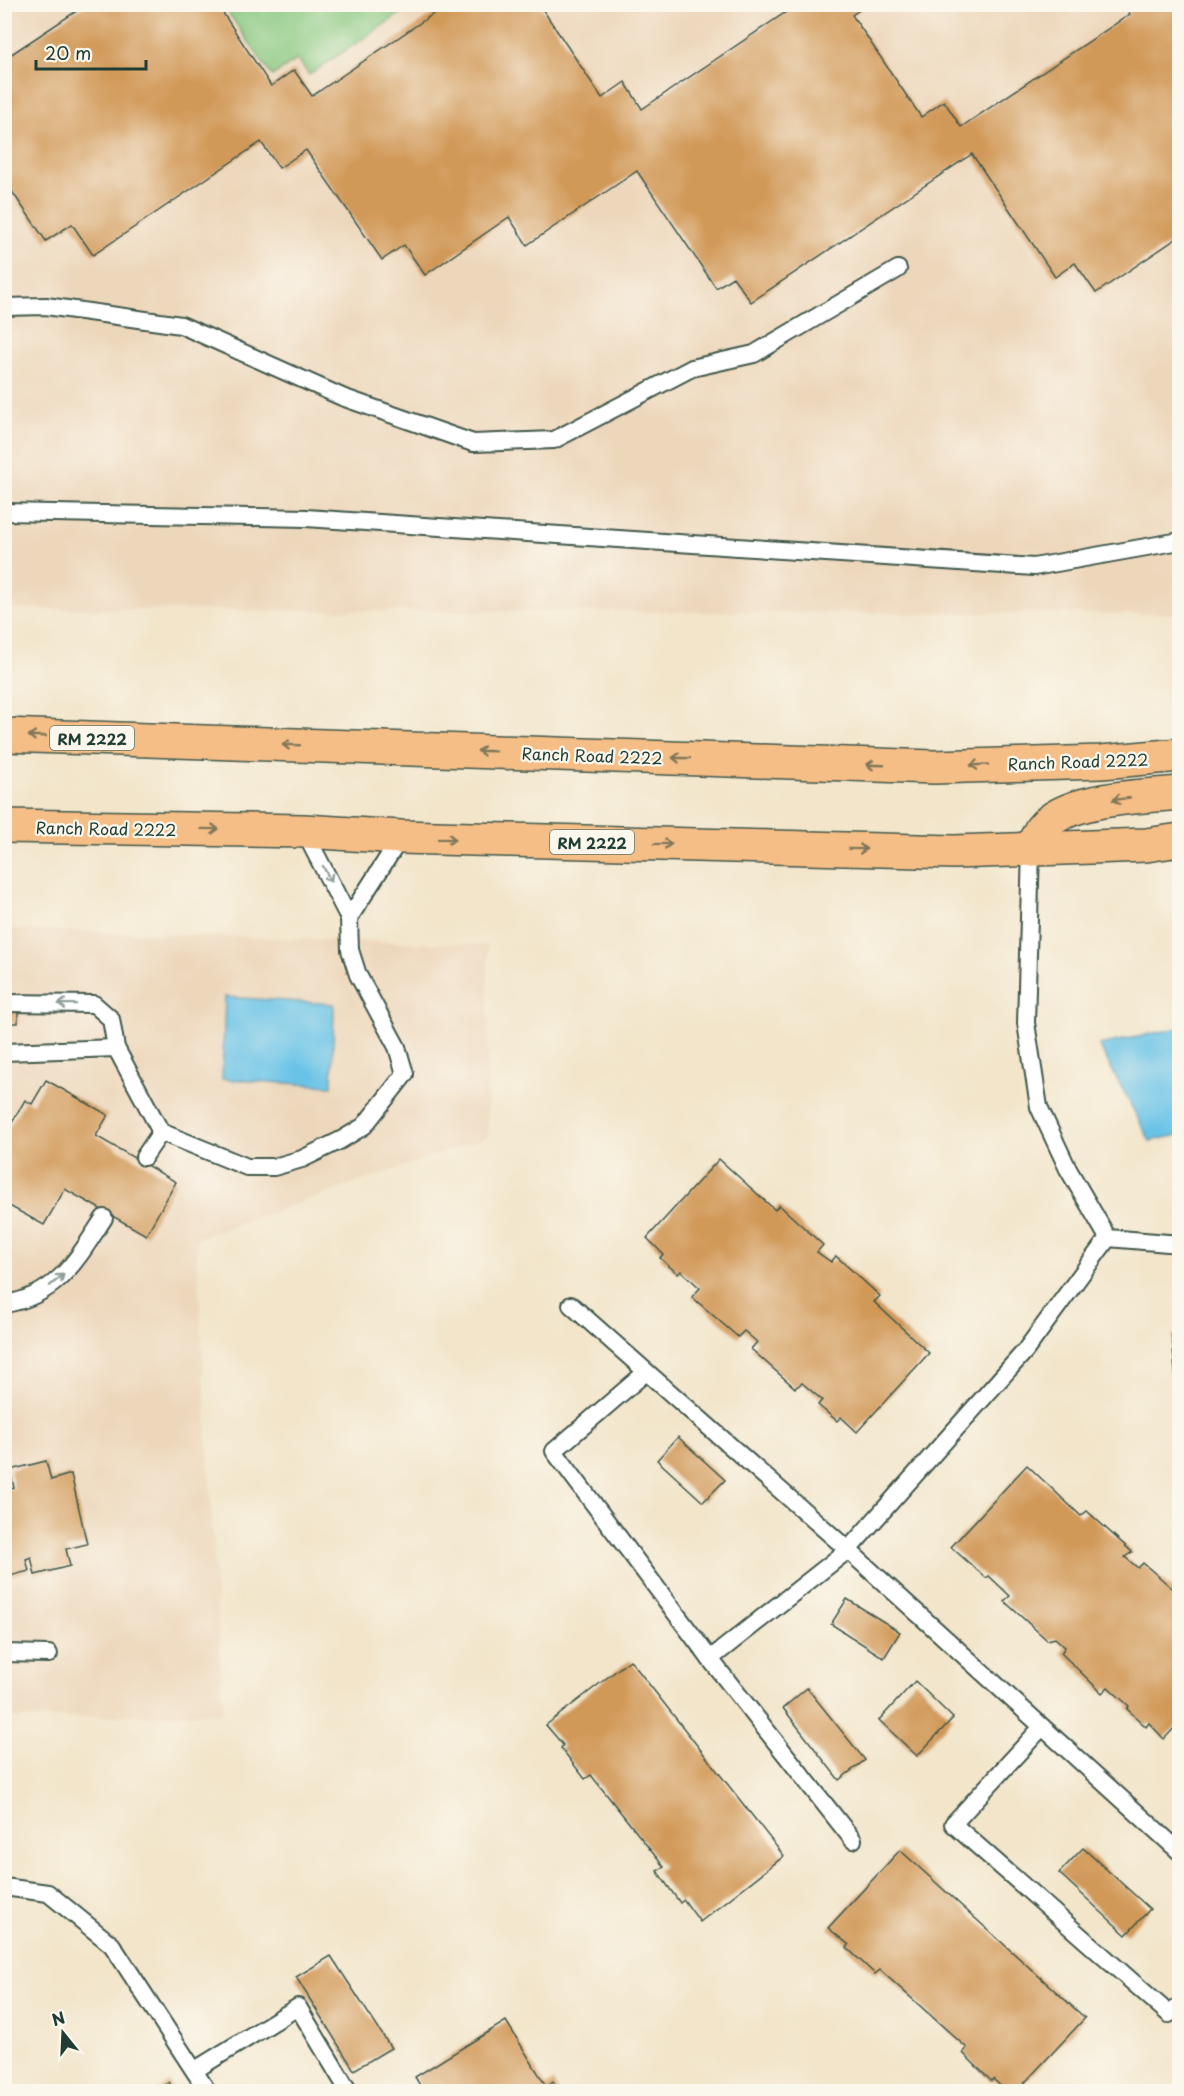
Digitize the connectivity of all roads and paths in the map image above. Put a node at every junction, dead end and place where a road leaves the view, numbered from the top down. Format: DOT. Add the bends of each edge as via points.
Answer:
graph roads {
  1 [pos="898,269"];
  2 [pos="4,307"];
  3 [pos="4,512"];
  4 [pos="1179,542"];
  5 [pos="4,735"];
  6 [pos="1179,755"];
  7 [pos="1179,792"];
  8 [pos="4,826"];
  9 [pos="304,831"];
  10 [pos="401,837"];
  11 [pos="1179,840"];
  12 [pos="1031,849"];
  13 [pos="349,918"];
  14 [pos="4,1003"];
  15 [pos="116,1048"];
  16 [pos="4,1052"];
  17 [pos="161,1132"];
  18 [pos="144,1157"];
  19 [pos="104,1218"];
  20 [pos="1108,1238"];
  21 [pos="1179,1245"];
  22 [pos="4,1304"];
  23 [pos="571,1305"];
  24 [pos="645,1373"];
  25 [pos="848,1550"];
  26 [pos="4,1653"];
  27 [pos="49,1654"];
  28 [pos="710,1659"];
  29 [pos="1042,1727"];
  30 [pos="853,1840"];
  31 [pos="1179,1852"];
  32 [pos="4,1887"];
  33 [pos="1179,2006"];
  34 [pos="195,2070"];
  35 [pos="208,2091"];
  36 [pos="349,2091"];
  1 -- 2 [label="lane" via="754,354 692,368 554,440 473,443 342,397 182,325 46,306"];
  3 -- 4 [label="lane" via="306,518 1034,567"];
  6 -- 5 [label="main road, Ranch Road 2222 / RM 2222, one-way" via="1101,762 934,767"];
  7 -- 12 [label="main road, one-way" via="1124,798 1068,811 1041,829"];
  8 -- 9 [label="main road, Ranch Road 2222 / RM 2222, one-way"];
  9 -- 10 [label="main road, Ranch Road 2222 / RM 2222"];
  9 -- 13 [label="lane, one-way"];
  10 -- 12 [label="main road, Ranch Road 2222 / RM 2222, one-way" via="954,852"];
  10 -- 13 [label="lane"];
  11 -- 12 [label="main road, Ranch Road 2222 / RM 2222"];
  12 -- 20 [label="lane" via="1026,1023 1039,1107 1068,1169"];
  13 -- 17 [label="lane" via="350,950 358,975 397,1047 405,1074 364,1126 302,1159 274,1167 247,1167"];
  15 -- 14 [label="lane, one-way" via="111,1019 94,1004"];
  15 -- 16 [label="lane"];
  15 -- 17 [label="lane"];
  17 -- 18 [label="lane"];
  22 -- 19 [label="lane, one-way" via="43,1292 71,1269"];
  20 -- 21 [label="lane"];
  20 -- 25 [label="lane" via="1025,1351"];
  23 -- 24 [label="lane"];
  24 -- 25 [label="lane"];
  24 -- 28 [label="lane" via="554,1451"];
  25 -- 28 [label="lane"];
  25 -- 29 [label="lane"];
  26 -- 27 [label="lane"];
  28 -- 30 [label="lane"];
  29 -- 31 [label="lane"];
  29 -- 33 [label="lane" via="953,1824 1169,2014"];
  32 -- 34 [label="lane" via="48,1893 112,1945"];
  34 -- 35 [label="lane"];
  34 -- 36 [label="lane" via="298,2007"];
}
